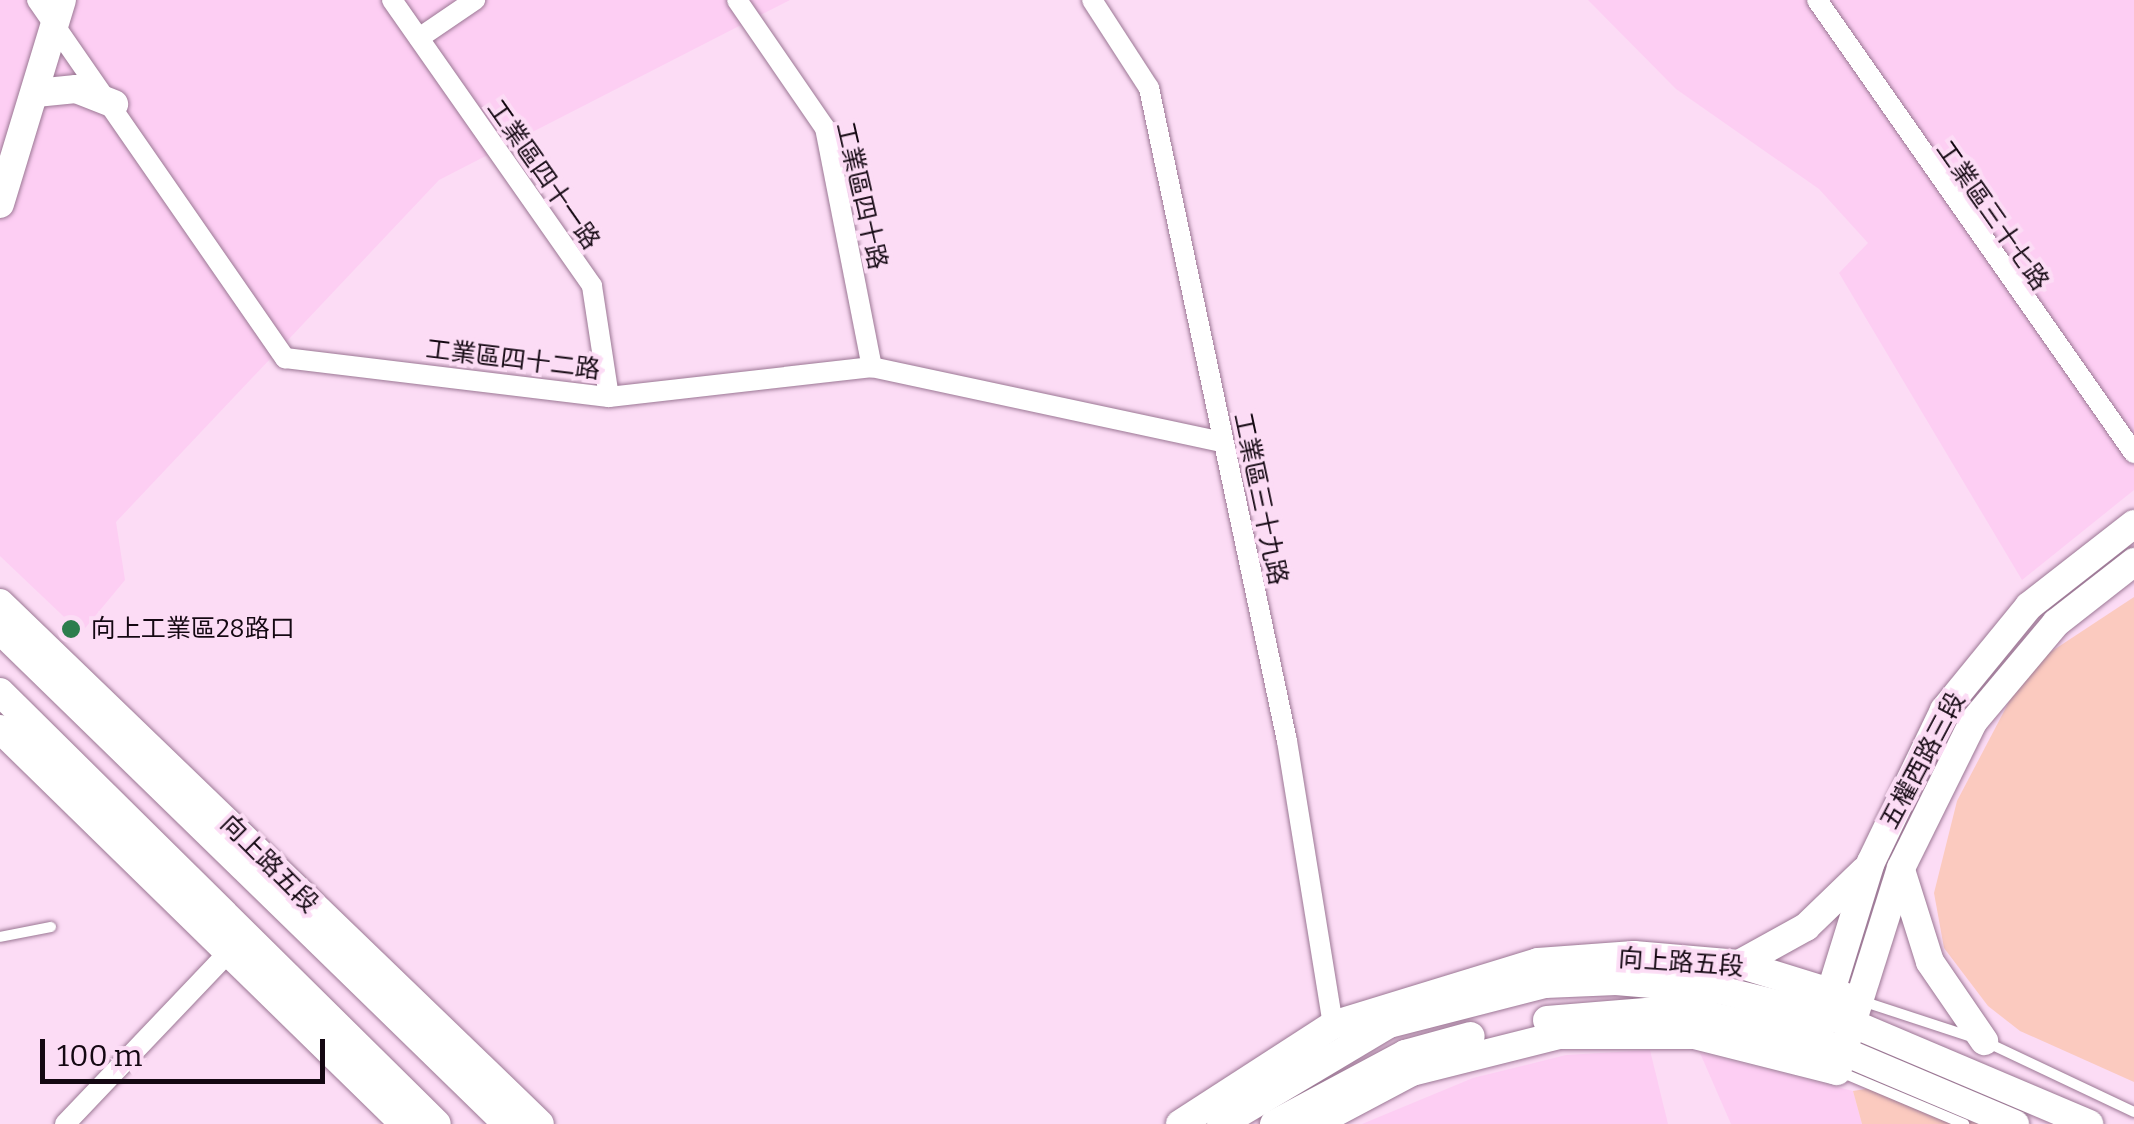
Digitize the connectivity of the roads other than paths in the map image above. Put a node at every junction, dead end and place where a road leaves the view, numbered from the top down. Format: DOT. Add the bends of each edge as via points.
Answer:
graph roads {
  1 [pos="37,0"];
  2 [pos="392,0"];
  3 [pos="475,0"];
  4 [pos="737,0"];
  5 [pos="1092,0"];
  6 [pos="1817,0"];
  7 [pos="59,12"];
  8 [pos="418,38"];
  9 [pos="36,93"];
  10 [pos="114,104"];
  11 [pos="0,204"];
  12 [pos="872,367"];
  13 [pos="609,397"];
  14 [pos="1222,442"];
  15 [pos="2134,453"];
  16 [pos="2134,524"];
  17 [pos="2134,562"];
  18 [pos="4,624"];
  19 [pos="0,692"];
  20 [pos="0,729"];
  21 [pos="1872,862"];
  22 [pos="1901,868"];
  23 [pos="50,928"];
  24 [pos="0,937"];
  25 [pos="229,952"];
  26 [pos="1740,964"];
  27 [pos="1333,1024"];
  28 [pos="1834,1031"];
  29 [pos="1984,1041"];
  30 [pos="2134,1112"];
  31 [pos="65,1124"];
  32 [pos="404,1124"];
  33 [pos="437,1124"];
  34 [pos="507,1124"];
  35 [pos="540,1124"];
  36 [pos="1180,1124"];
  37 [pos="1221,1124"];
  38 [pos="1274,1124"];
  39 [pos="1314,1124"];
  40 [pos="1964,1124"];
  41 [pos="2015,1124"];
  42 [pos="2089,1124"];
  1 -- 7 [label="street, 工業區四十二路"];
  2 -- 8 [label="street, 工業區四十一路"];
  3 -- 8 [label="street"];
  4 -- 12 [label="street, 工業區四十路" via="825,128"];
  5 -- 14 [label="street, 工業區三十九路" via="1149,88"];
  6 -- 15 [label="street, 工業區三十七路"];
  7 -- 9 [label="main road"];
  7 -- 10 [label="street, 工業區四十二路"];
  8 -- 13 [label="street, 工業區四十一路" via="592,286"];
  9 -- 10 [label="main road" via="76,90"];
  9 -- 11 [label="main road"];
  10 -- 13 [label="street, 工業區四十二路" via="285,358"];
  12 -- 13 [label="street, 工業區四十二路"];
  12 -- 14 [label="street, 工業區四十二路"];
  14 -- 27 [label="street, 工業區三十九路" via="1286,741"];
  16 -- 21 [label="main road, 五權西路三段" via="1992,646 1944,710"];
  17 -- 22 [label="main road, 五權西路三段" via="2056,623 2004,681 1934,793"];
  18 -- 34 [label="main road, 向上路五段"];
  18 -- 35 [label="main road, 向上路五段"];
  19 -- 33 [label="main road"];
  20 -- 25 [label="main road"];
  21 -- 26 [label="main road" via="1806,928"];
  21 -- 28 [label="main road, 五權西路三段"];
  22 -- 28 [label="main road, 五權西路三段"];
  22 -- 29 [label="main road" via="1930,962"];
  23 -- 24 [label="lane"];
  25 -- 31 [label="street"];
  25 -- 32 [label="main road"];
  26 -- 27 [label="main road, 向上路五段" via="1634,955 1538,962"];
  26 -- 28 [label="main road, 向上路五段"];
  27 -- 36 [label="main road, 向上路五段"];
  28 -- 29 [label="lane, 向上路五段"];
  28 -- 37 [label="main road, 向上路五段" via="1720,990 1545,984 1389,1024"];
  28 -- 38 [label="main road, 向上路五段" via="1680,1009 1558,1018 1405,1054"];
  28 -- 39 [label="main road, 向上路五段" via="1559,1035 1412,1072"];
  28 -- 40 [label="lane, 向上路五段"];
  28 -- 41 [label="main road, 向上路五段"];
  28 -- 42 [label="main road, 向上路五段"];
  29 -- 30 [label="lane, 向上路五段"];
}
